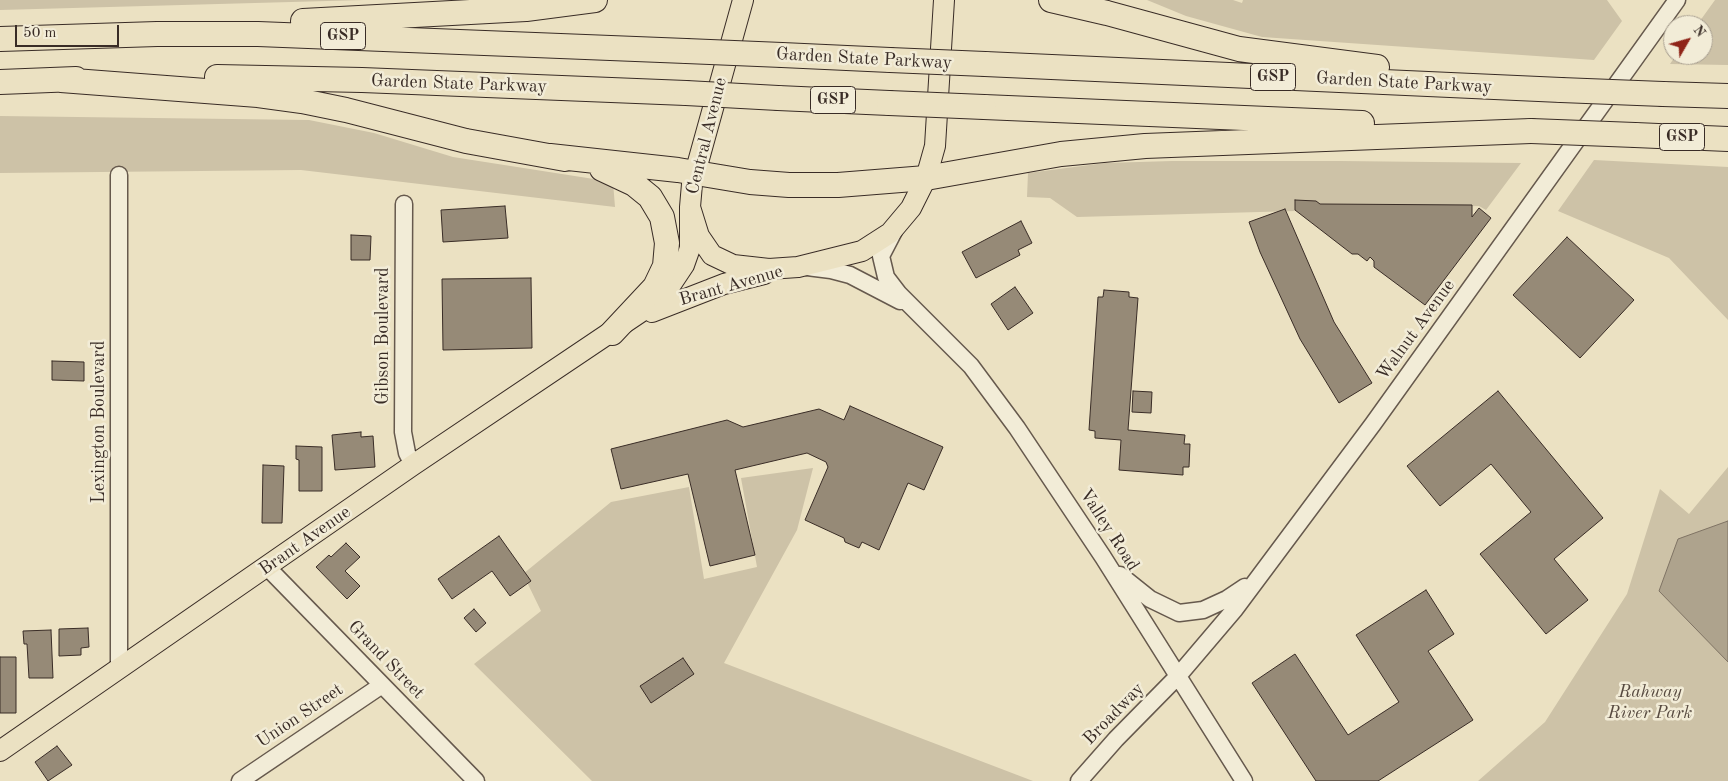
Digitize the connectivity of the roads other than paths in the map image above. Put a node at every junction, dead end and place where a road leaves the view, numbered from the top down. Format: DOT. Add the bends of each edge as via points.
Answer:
graph roads {
  1 [pos="595,0"];
  2 [pos="743,0"];
  3 [pos="944,0"];
  4 [pos="1051,0"];
  5 [pos="1086,0"];
  6 [pos="1677,0"];
  7 [pos="1107,13"];
  8 [pos="53,36"];
  9 [pos="0,39"];
  10 [pos="61,80"];
  11 [pos="0,82"];
  12 [pos="1561,90"];
  13 [pos="1728,96"];
  14 [pos="1531,131"];
  15 [pos="1728,139"];
  16 [pos="550,156"];
  17 [pos="695,173"];
  18 [pos="119,175"];
  19 [pos="926,178"];
  20 [pos="404,204"];
  21 [pos="690,207"];
  22 [pos="898,226"];
  23 [pos="798,267"];
  24 [pos="920,315"];
  25 [pos="612,333"];
  26 [pos="413,466"];
  27 [pos="1103,557"];
  28 [pos="267,566"];
  29 [pos="1263,571"];
  30 [pos="119,669"];
  31 [pos="1178,676"];
  32 [pos="382,685"];
  33 [pos="0,752"];
  34 [pos="246,779"];
  35 [pos="476,781"];
  36 [pos="1080,781"];
  37 [pos="1244,781"];
  1 -- 8 [label="highway" via="526,9"];
  2 -- 17 [label="main road, Central Avenue"];
  3 -- 19 [label="main road, Central Avenue" via="936,134"];
  4 -- 7 [label="highway"];
  5 -- 7 [label="highway"];
  6 -- 29 [label="street, Walnut Avenue" via="1373,424"];
  7 -- 12 [label="highway" via="1254,52"];
  8 -- 9 [label="highway, Garden State Parkway / GSP"];
  8 -- 12 [label="highway, Garden State Parkway / GSP, bridge" via="300,34"];
  10 -- 11 [label="highway, Garden State Parkway / GSP"];
  10 -- 14 [label="highway, Garden State Parkway / GSP, bridge" via="180,77 362,80"];
  10 -- 16 [label="highway" via="295,100 479,144"];
  12 -- 13 [label="highway, Garden State Parkway / GSP, bridge"];
  14 -- 15 [label="highway, Garden State Parkway / GSP, bridge"];
  14 -- 19 [label="highway" via="1128,147 1061,154"];
  16 -- 17 [label="highway"];
  16 -- 25 [label="highway" via="591,165 634,184 654,202 665,225 667,250 662,274 646,298"];
  17 -- 19 [label="highway" via="730,180 789,185 838,185"];
  17 -- 21 [label="main road, Central Avenue"];
  18 -- 30 [label="street, Lexington Boulevard"];
  19 -- 22 [label="main road, Central Avenue" via="912,208"];
  20 -- 26 [label="street, Gibson Boulevard" via="403,432"];
  21 -- 23 [label="main road, Central Avenue" via="699,236 718,259 742,267"];
  21 -- 25 [label="main road, Brant Avenue" via="690,248 680,274 661,296"];
  22 -- 23 [label="main road, Central Avenue" via="862,251"];
  22 -- 24 [label="street, Valley Road" via="883,249 883,269"];
  23 -- 24 [label="street, Valley Road" via="822,268 850,275 882,290"];
  23 -- 25 [label="main road, Brant Avenue" via="745,278 686,297"];
  24 -- 27 [label="street, Valley Road" via="954,347 990,390"];
  25 -- 26 [label="main road, Brant Avenue"];
  26 -- 28 [label="main road, Brant Avenue"];
  27 -- 29 [label="street" via="1150,599 1179,613 1204,610 1228,600"];
  27 -- 31 [label="street, Valley Road"];
  28 -- 30 [label="main road, Brant Avenue"];
  28 -- 32 [label="street, Grand Street"];
  29 -- 31 [label="street, Walnut Avenue"];
  30 -- 33 [label="main road, Brant Avenue"];
  31 -- 36 [label="street, Broadway"];
  31 -- 37 [label="street, Valley Road"];
  32 -- 34 [label="street, Union Street"];
  32 -- 35 [label="street, Grand Street"];
}
